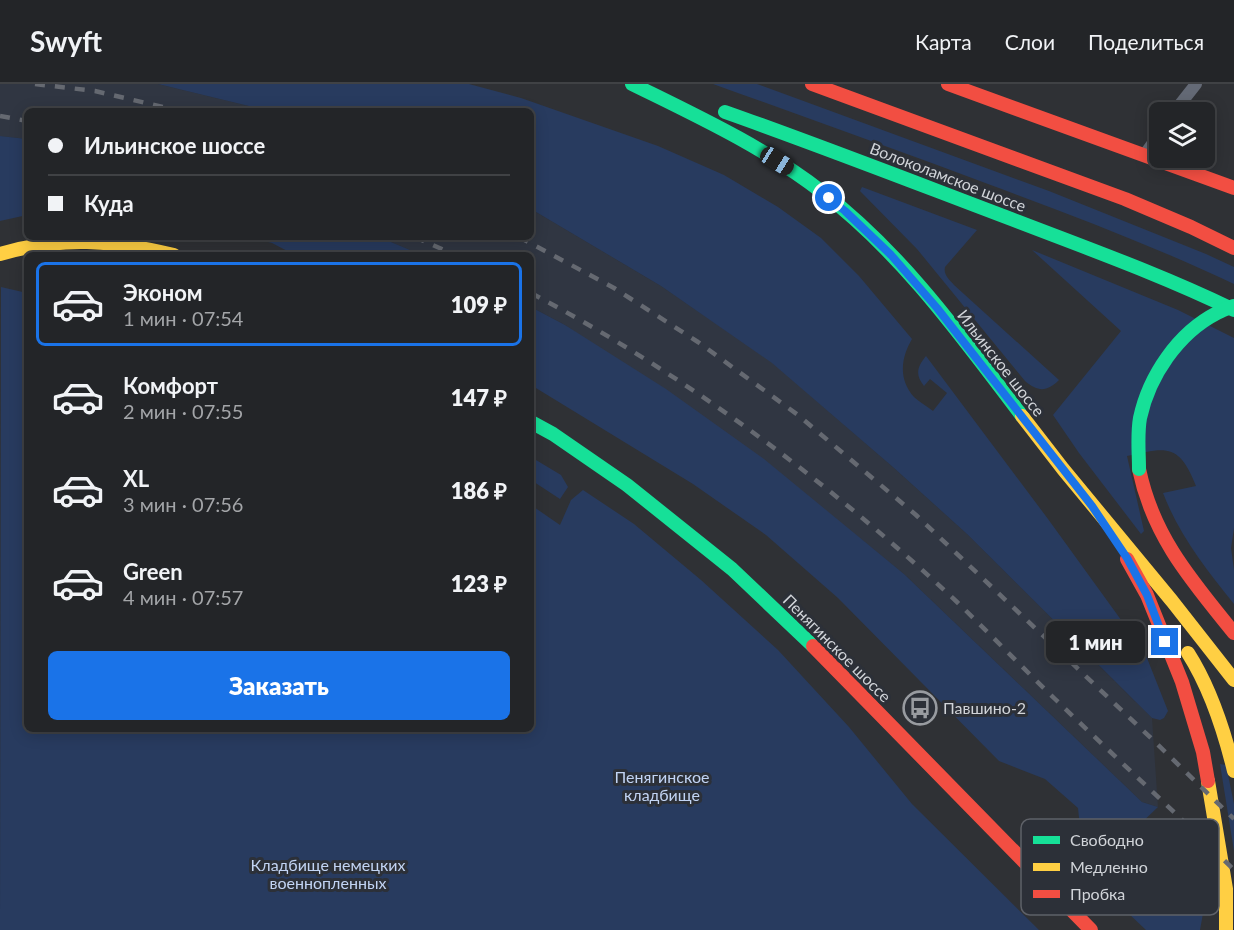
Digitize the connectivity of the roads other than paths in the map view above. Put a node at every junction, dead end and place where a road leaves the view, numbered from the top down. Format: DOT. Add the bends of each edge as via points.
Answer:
graph roads {
  1 [pos="632,84"];
  2 [pos="646,84"];
  3 [pos="812,84"];
  4 [pos="948,84"];
  5 [pos="1196,84"];
  6 [pos="867,89"];
  7 [pos="1182,102"];
  8 [pos="957,136"];
  9 [pos="1149,148"];
  10 [pos="1143,156"];
  11 [pos="1234,188"];
  12 [pos="1234,248"];
  13 [pos="105,249"];
  14 [pos="160,252"];
  15 [pos="0,254"];
  16 [pos="1234,306"];
  17 [pos="1234,310"];
  18 [pos="534,424"];
  19 [pos="1092,506"];
  20 [pos="1147,595"];
  21 [pos="1234,633"];
  22 [pos="1234,680"];
  23 [pos="1234,771"];
  24 [pos="1214,819"];
  25 [pos="1219,847"];
  26 [pos="1021,859"];
  27 [pos="1076,915"];
  28 [pos="1091,930"];
  29 [pos="1226,930"];
  1 -- 19 [label="main road, Ильинское шоссе" via="739,137 796,173 845,211 891,255 937,308"];
  2 -- 17 [label="main road, Волоколамское шоссе" via="1091,249"];
  3 -- 8 [label="main road"];
  4 -- 10 [label="main road"];
  5 -- 7 [label="lane"];
  6 -- 8 [label="main road"];
  8 -- 12 [label="main road" via="1137,204"];
  9 -- 10 [label="lane"];
  10 -- 11 [label="main road"];
  13 -- 14 [label="main road" via="121,244"];
  13 -- 15 [label="main road" via="51,242"];
  16 -- 21 [label="main road, bridge" via="1191,331 1170,353 1153,380 1138,435 1139,469 1152,515 1167,543"];
  18 -- 26 [label="main road, Пенягинское шоссе" via="627,485 732,569 822,655"];
  19 -- 20 [label="main road"];
  19 -- 22 [label="main road, Ильинское шоссе"];
  20 -- 23 [label="main road" via="1191,657 1209,693"];
  20 -- 24 [label="main road" via="1182,682 1203,752"];
  25 -- 29 [label="main road" via="1226,889"];
  27 -- 28 [label="main road, Пенягинское шоссе"];
}
